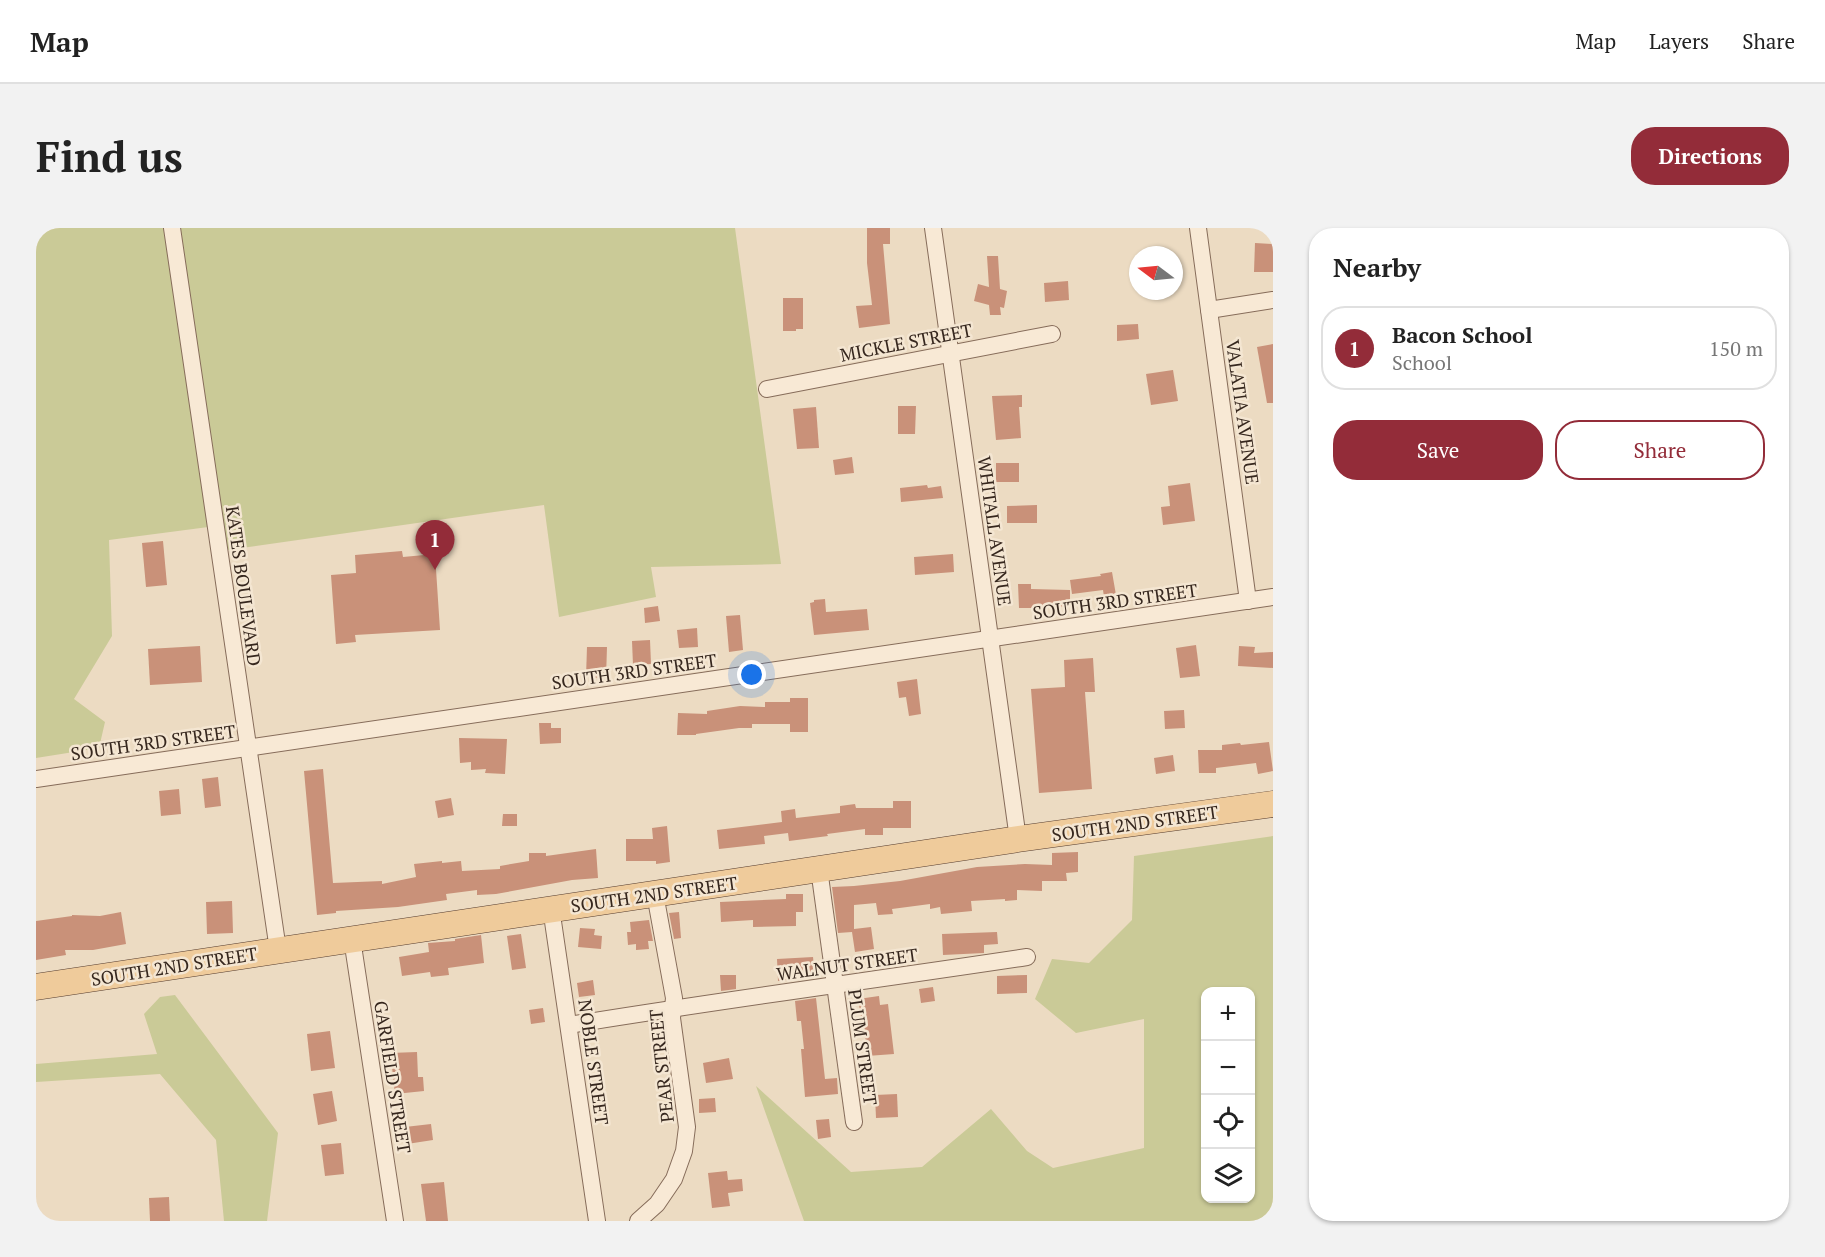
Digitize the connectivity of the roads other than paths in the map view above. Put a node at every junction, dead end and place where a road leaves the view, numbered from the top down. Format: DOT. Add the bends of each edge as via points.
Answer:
graph roads {
  1 [pos="172,228"];
  2 [pos="933,228"];
  3 [pos="1198,228"];
  4 [pos="1273,300"];
  5 [pos="1209,310"];
  6 [pos="1052,334"];
  7 [pos="950,354"];
  8 [pos="767,389"];
  9 [pos="1273,597"];
  10 [pos="1248,601"];
  11 [pos="990,639"];
  12 [pos="248,747"];
  13 [pos="36,779"];
  14 [pos="1273,804"];
  15 [pos="1018,839"];
  16 [pos="819,869"];
  17 [pos="655,894"];
  18 [pos="551,908"];
  19 [pos="352,939"];
  20 [pos="278,950"];
  21 [pos="1027,957"];
  22 [pos="835,986"];
  23 [pos="36,987"];
  24 [pos="673,1008"];
  25 [pos="569,1025"];
  26 [pos="854,1122"];
  27 [pos="394,1221"];
  28 [pos="597,1221"];
  29 [pos="638,1221"];
  1 -- 12 [label="street, KATES BOULEVARD"];
  2 -- 7 [label="street, WHITALL AVENUE"];
  3 -- 5 [label="street, VALATIA AVENUE"];
  4 -- 5 [label="street"];
  5 -- 10 [label="street, VALATIA AVENUE"];
  6 -- 7 [label="street, MICKLE STREET"];
  7 -- 8 [label="street, MICKLE STREET"];
  7 -- 11 [label="street, WHITALL AVENUE"];
  9 -- 10 [label="street, SOUTH 3RD STREET"];
  10 -- 11 [label="street, SOUTH 3RD STREET"];
  11 -- 12 [label="street, SOUTH 3RD STREET"];
  11 -- 15 [label="street, WHITALL AVENUE"];
  12 -- 13 [label="street, SOUTH 3RD STREET"];
  12 -- 20 [label="street, KATES BOULEVARD"];
  14 -- 15 [label="main road, SOUTH 2ND STREET"];
  15 -- 16 [label="main road, SOUTH 2ND STREET"];
  16 -- 17 [label="main road, SOUTH 2ND STREET"];
  16 -- 22 [label="street, PLUM STREET"];
  17 -- 18 [label="main road, SOUTH 2ND STREET"];
  17 -- 24 [label="street, PEAR STREET"];
  18 -- 19 [label="main road, SOUTH 2ND STREET"];
  18 -- 25 [label="street, NOBLE STREET"];
  19 -- 20 [label="main road, SOUTH 2ND STREET"];
  19 -- 27 [label="street, GARFIELD STREET"];
  20 -- 23 [label="main road, SOUTH 2ND STREET"];
  21 -- 22 [label="street, WALNUT STREET"];
  22 -- 24 [label="street, WALNUT STREET"];
  22 -- 26 [label="street, PLUM STREET"];
  24 -- 25 [label="street, WALNUT STREET"];
  24 -- 29 [label="street, PEAR STREET" via="686,1136 674,1179 657,1204"];
  25 -- 28 [label="street, NOBLE STREET"];
}
